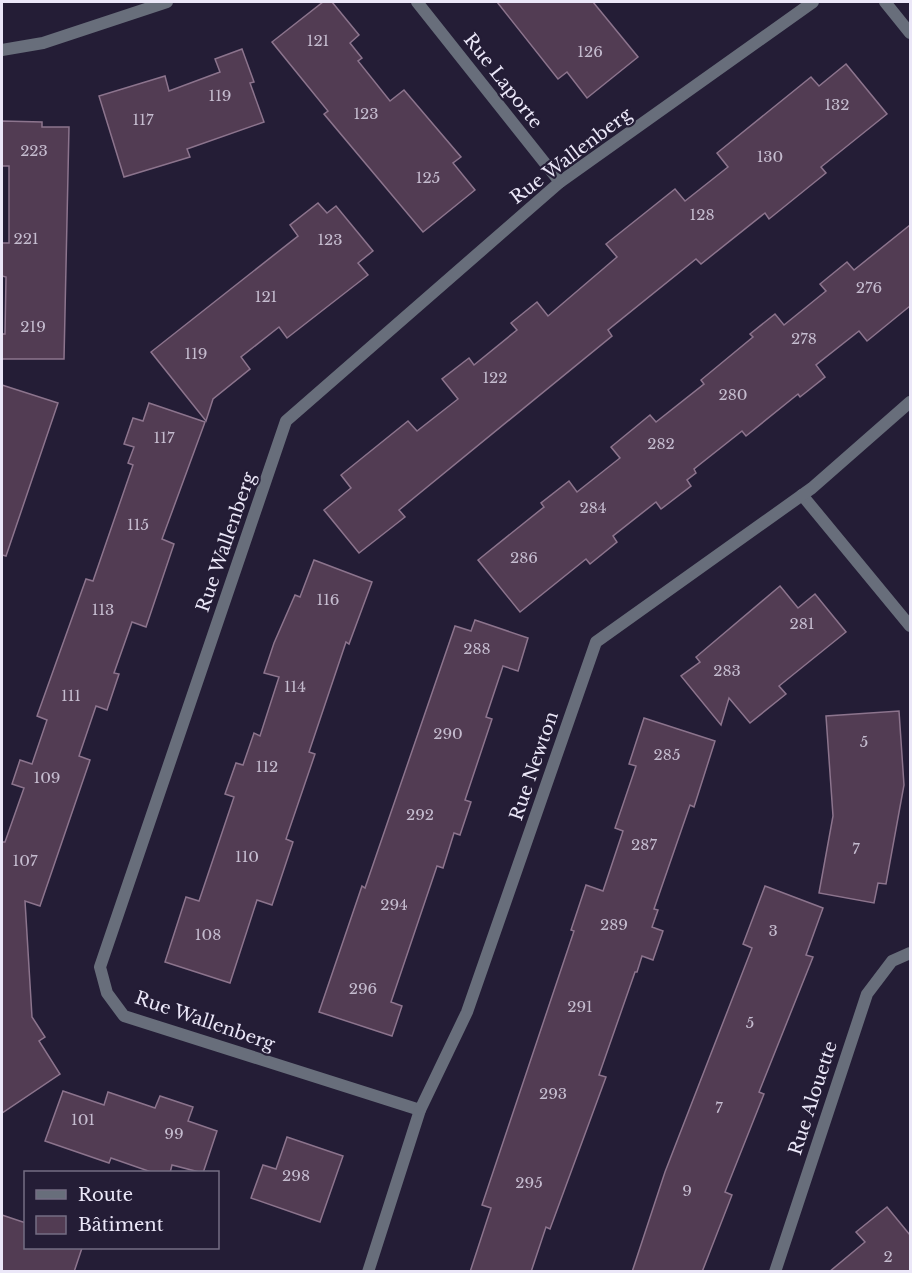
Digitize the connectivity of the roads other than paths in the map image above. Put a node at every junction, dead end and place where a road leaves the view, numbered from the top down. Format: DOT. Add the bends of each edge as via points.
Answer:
graph roads {
  1 [pos="167,2"];
  2 [pos="417,2"];
  3 [pos="813,2"];
  4 [pos="885,2"];
  5 [pos="910,33"];
  6 [pos="2,50"];
  7 [pos="560,182"];
  8 [pos="910,402"];
  9 [pos="802,495"];
  10 [pos="910,626"];
  11 [pos="910,953"];
  12 [pos="420,1110"];
  13 [pos="368,1272"];
  14 [pos="775,1272"];
  1 -- 6 [label="street" via="43,43"];
  2 -- 7 [label="street, Rue Laporte"];
  3 -- 7 [label="street, Rue Wallenberg"];
  4 -- 5 [label="street"];
  7 -- 12 [label="street, Rue Wallenberg" via="286,421 100,967 107,993 124,1016"];
  8 -- 9 [label="street, Rue Newton"];
  9 -- 10 [label="street"];
  9 -- 12 [label="street, Rue Newton" via="596,642 467,1012"];
  11 -- 14 [label="street, Rue Alouette" via="892,961 867,994"];
  12 -- 13 [label="street, Rue Newton"];
}
